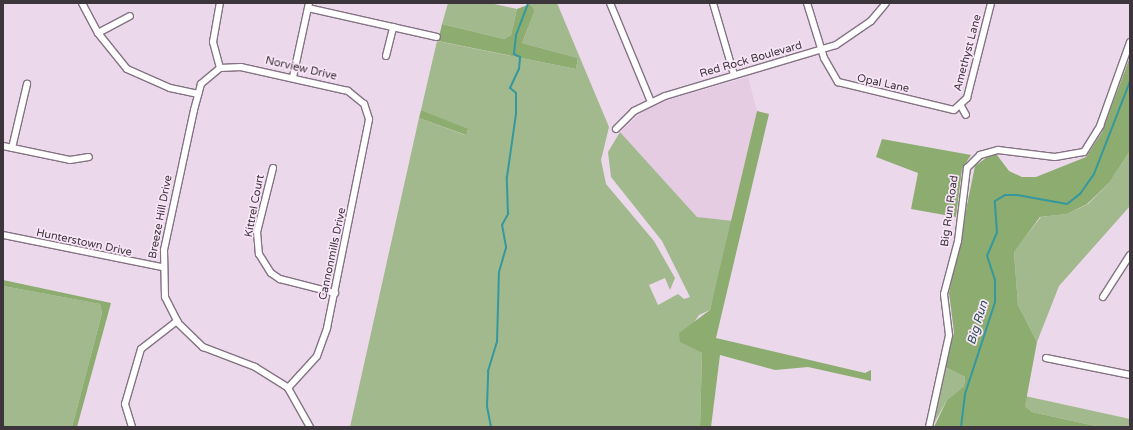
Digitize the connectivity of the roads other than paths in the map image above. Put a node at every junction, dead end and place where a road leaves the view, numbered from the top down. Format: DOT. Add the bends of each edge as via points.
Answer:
graph roads {
  1 [pos="82,3"];
  2 [pos="220,3"];
  3 [pos="610,3"];
  4 [pos="712,3"];
  5 [pos="807,3"];
  6 [pos="886,3"];
  7 [pos="991,3"];
  8 [pos="309,5"];
  9 [pos="130,16"];
  10 [pos="393,27"];
  11 [pos="98,33"];
  12 [pos="437,37"];
  13 [pos="1130,42"];
  14 [pos="821,50"];
  15 [pos="386,56"];
  16 [pos="220,68"];
  17 [pos="734,75"];
  18 [pos="293,77"];
  19 [pos="27,84"];
  20 [pos="198,94"];
  21 [pos="651,102"];
  22 [pos="961,106"];
  23 [pos="367,112"];
  24 [pos="966,115"];
  25 [pos="616,129"];
  26 [pos="3,146"];
  27 [pos="12,148"];
  28 [pos="89,157"];
  29 [pos="273,168"];
  30 [pos="3,235"];
  31 [pos="1130,255"];
  32 [pos="162,267"];
  33 [pos="335,293"];
  34 [pos="1103,297"];
  35 [pos="177,321"];
  36 [pos="1046,358"];
  37 [pos="1130,375"];
  38 [pos="288,388"];
  39 [pos="132,427"];
  40 [pos="310,427"];
  41 [pos="929,427"];
  1 -- 11 [label="street"];
  2 -- 16 [label="street" via="212,42"];
  3 -- 21 [label="street"];
  4 -- 17 [label="street"];
  5 -- 14 [label="street, Opal Lane"];
  6 -- 14 [label="street, Red Rock Boulevard" via="855,34"];
  7 -- 22 [label="street, Amethyst Lane" via="967,98"];
  8 -- 10 [label="street"];
  8 -- 18 [label="street"];
  9 -- 11 [label="street"];
  10 -- 12 [label="street"];
  10 -- 15 [label="street"];
  11 -- 20 [label="street" via="127,69 147,80"];
  13 -- 41 [label="street, Big Run Road" via="1100,126 1084,152 1055,157 998,150 980,155 967,168 958,241 944,294 949,335"];
  14 -- 17 [label="street, Red Rock Boulevard"];
  14 -- 22 [label="street, Opal Lane" via="833,78 843,85 954,110"];
  16 -- 18 [label="street, Norview Drive" via="241,67"];
  16 -- 20 [label="street, Breeze Hill Drive" via="205,79"];
  17 -- 21 [label="street, Red Rock Boulevard"];
  18 -- 23 [label="street, Norview Drive" via="348,91 360,99"];
  19 -- 27 [label="street"];
  20 -- 32 [label="street, Breeze Hill Drive"];
  21 -- 25 [label="street, Red Rock Boulevard" via="634,111"];
  22 -- 24 [label="street"];
  23 -- 33 [label="street, Cannonmills Drive" via="368,135"];
  26 -- 27 [label="street"];
  27 -- 28 [label="street" via="70,160"];
  29 -- 33 [label="street, Kittrel Court" via="257,232 259,254 271,273 280,279"];
  30 -- 32 [label="street, Hunterstown Drive"];
  31 -- 34 [label="street"];
  32 -- 35 [label="street, Breeze Hill Drive" via="165,296"];
  33 -- 38 [label="street, Cannonmills Drive" via="317,356"];
  35 -- 38 [label="street, Breeze Hill Drive" via="203,347 255,367"];
  35 -- 39 [label="street" via="141,349 125,404"];
  36 -- 37 [label="street"];
  38 -- 40 [label="street, Breeze Hill Drive"];
}
